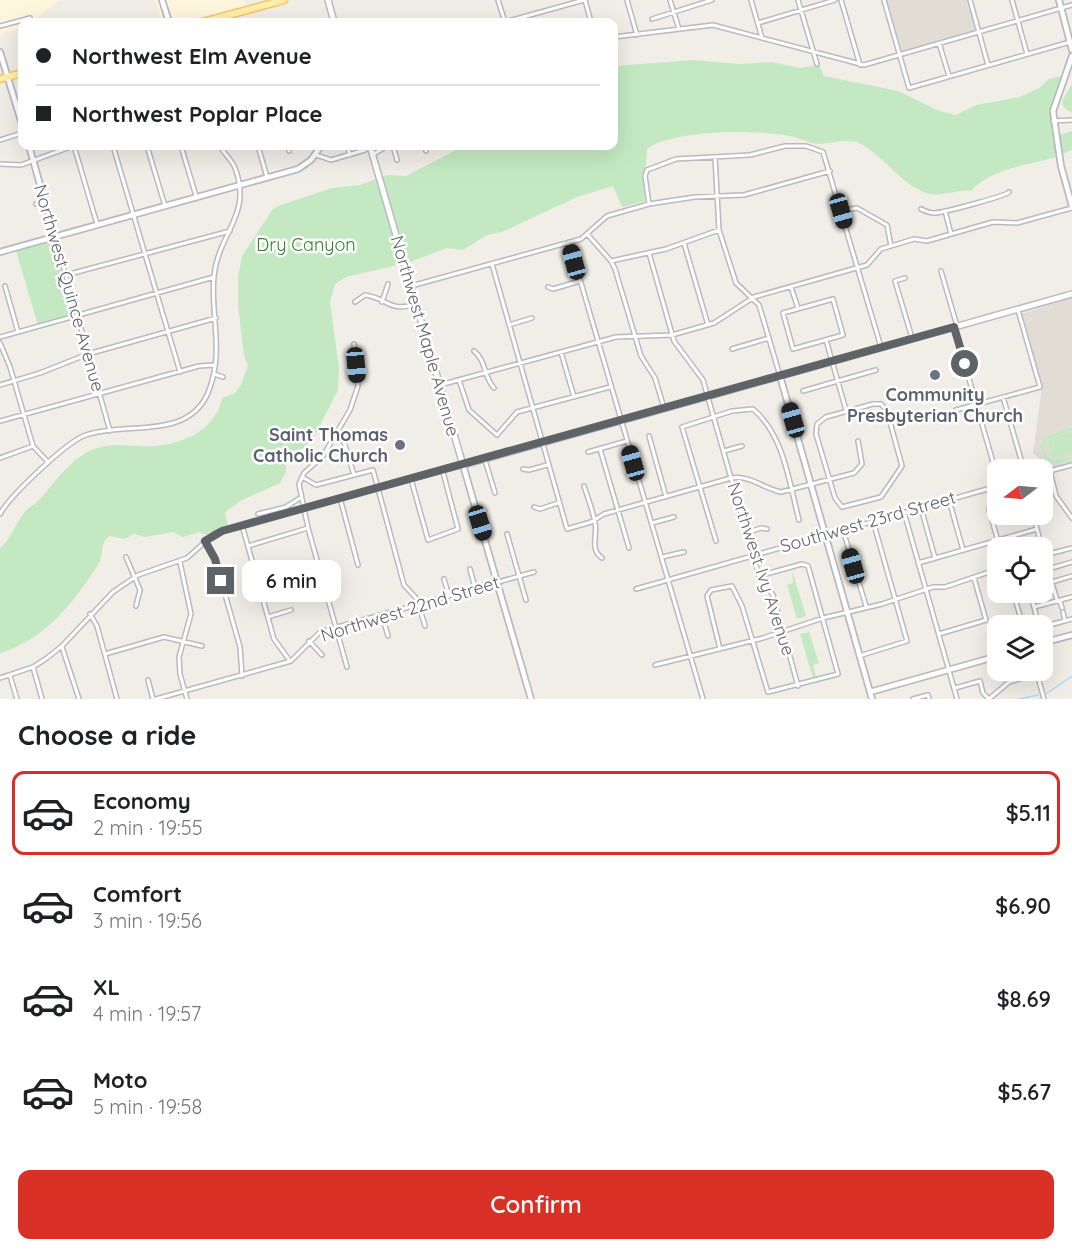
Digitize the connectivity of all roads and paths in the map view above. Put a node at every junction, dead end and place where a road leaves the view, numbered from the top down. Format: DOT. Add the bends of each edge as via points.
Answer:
graph roads {
  1 [pos="162,0"];
  2 [pos="284,0"];
  3 [pos="328,0"];
  4 [pos="498,0"];
  5 [pos="584,0"];
  6 [pos="627,0"];
  7 [pos="670,0"];
  8 [pos="712,0"];
  9 [pos="752,0"];
  10 [pos="798,0"];
  11 [pos="835,0"];
  12 [pos="841,0"];
  13 [pos="884,0"];
  14 [pos="969,0"];
  15 [pos="1012,0"];
  16 [pos="1059,0"];
  17 [pos="1072,5"];
  18 [pos="1061,8"];
  19 [pos="801,10"];
  20 [pos="674,11"];
  21 [pos="168,18"];
  22 [pos="218,18"];
  23 [pos="333,18"];
  24 [pos="504,18"];
  25 [pos="519,18"];
  26 [pos="590,18"];
  27 [pos="652,19"];
  28 [pos="1018,20"];
  29 [pos="18,21"];
  30 [pos="758,23"];
  31 [pos="0,26"];
  32 [pos="679,29"];
  33 [pos="979,32"];
  34 [pos="637,35"];
  35 [pos="618,37"];
  36 [pos="762,38"];
  37 [pos="1072,42"];
  38 [pos="939,43"];
  39 [pos="1072,50"];
  40 [pos="0,52"];
  41 [pos="813,52"];
  42 [pos="1027,54"];
  43 [pos="900,55"];
  44 [pos="1072,56"];
  45 [pos="817,64"];
  46 [pos="860,65"];
  47 [pos="988,65"];
  48 [pos="18,73"];
  49 [pos="8,76"];
  50 [pos="949,76"];
  51 [pos="0,79"];
  52 [pos="18,110"];
  53 [pos="1072,120"];
  54 [pos="1053,121"];
  55 [pos="18,134"];
  56 [pos="0,140"];
  57 [pos="30,150"];
  58 [pos="62,150"];
  59 [pos="75,150"];
  60 [pos="114,150"];
  61 [pos="148,150"];
  62 [pos="182,150"];
  63 [pos="223,150"];
  64 [pos="259,150"];
  65 [pos="318,150"];
  66 [pos="348,150"];
  67 [pos="362,150"];
  68 [pos="370,150"];
  69 [pos="378,150"];
  70 [pos="394,150"];
  71 [pos="316,154"];
  72 [pos="350,155"];
  73 [pos="373,156"];
  74 [pos="715,157"];
  75 [pos="33,160"];
  76 [pos="397,160"];
  77 [pos="0,164"];
  78 [pos="830,171"];
  79 [pos="267,177"];
  80 [pos="240,184"];
  81 [pos="1009,192"];
  82 [pos="196,196"];
  83 [pos="717,198"];
  84 [pos="45,202"];
  85 [pos="36,204"];
  86 [pos="649,204"];
  87 [pos="165,206"];
  88 [pos="1072,207"];
  89 [pos="921,209"];
  90 [pos="841,211"];
  91 [pos="945,211"];
  92 [pos="134,215"];
  93 [pos="97,226"];
  94 [pos="719,230"];
  95 [pos="230,231"];
  96 [pos="951,234"];
  97 [pos="588,235"];
  98 [pos="55,237"];
  99 [pos="569,242"];
  100 [pos="684,243"];
  101 [pos="891,246"];
  102 [pos="0,252"];
  103 [pos="145,253"];
  104 [pos="649,253"];
  105 [pos="611,261"];
  106 [pos="492,264"];
  107 [pos="859,267"];
  108 [pos="941,271"];
  109 [pos="66,276"];
  110 [pos="214,277"];
  111 [pos="905,278"];
  112 [pos="579,281"];
  113 [pos="388,285"];
  114 [pos="5,286"];
  115 [pos="411,286"];
  116 [pos="791,286"];
  117 [pos="548,287"];
  118 [pos="157,293"];
  119 [pos="1072,294"];
  120 [pos="754,297"];
  121 [pos="355,302"];
  122 [pos="382,302"];
  123 [pos="416,304"];
  124 [pos="798,308"];
  125 [pos="1018,310"];
  126 [pos="77,315"];
  127 [pos="216,318"];
  128 [pos="532,318"];
  129 [pos="509,325"];
  130 [pos="708,325"];
  131 [pos="956,327"];
  132 [pos="18,332"];
  133 [pos="168,332"];
  134 [pos="672,335"];
  135 [pos="0,337"];
  136 [pos="635,337"];
  137 [pos="769,338"];
  138 [pos="912,339"];
  139 [pos="826,340"];
  140 [pos="597,342"];
  141 [pos="0,343"];
  142 [pos="354,344"];
  143 [pos="881,347"];
  144 [pos="732,349"];
  145 [pos="474,351"];
  146 [pos="561,351"];
  147 [pos="88,354"];
  148 [pos="832,361"];
  149 [pos="520,363"];
  150 [pos="215,365"];
  151 [pos="876,370"];
  152 [pos="180,372"];
  153 [pos="486,372"];
  154 [pos="213,374"];
  155 [pos="780,376"];
  156 [pos="223,377"];
  157 [pos="459,380"];
  158 [pos="14,381"];
  159 [pos="838,381"];
  160 [pos="0,385"];
  161 [pos="440,385"];
  162 [pos="610,387"];
  163 [pos="494,388"];
  164 [pos="803,391"];
  165 [pos="99,394"];
  166 [pos="708,396"];
  167 [pos="574,397"];
  168 [pos="1003,397"];
  169 [pos="976,405"];
  170 [pos="533,408"];
  171 [pos="664,408"];
  172 [pos="956,410"];
  173 [pos="847,411"];
  174 [pos="24,415"];
  175 [pos="714,417"];
  176 [pos="0,421"];
  177 [pos="163,421"];
  178 [pos="621,421"];
  179 [pos="165,426"];
  180 [pos="110,431"];
  181 [pos="335,436"];
  182 [pos="649,436"];
  183 [pos="627,441"];
  184 [pos="858,441"];
  185 [pos="542,442"];
  186 [pos="33,446"];
  187 [pos="742,446"];
  188 [pos="600,448"];
  189 [pos="724,451"];
  190 [pos="588,452"];
  191 [pos="0,458"];
  192 [pos="485,459"];
  193 [pos="992,459"];
  194 [pos="1021,459"];
  195 [pos="48,462"];
  196 [pos="463,465"];
  197 [pos="548,465"];
  198 [pos="1072,465"];
  199 [pos="523,469"];
  200 [pos="1053,470"];
  201 [pos="443,471"];
  202 [pos="354,475"];
  203 [pos="302,477"];
  204 [pos="731,478"];
  205 [pos="411,479"];
  206 [pos="830,480"];
  207 [pos="1053,483"];
  208 [pos="812,485"];
  209 [pos="584,486"];
  210 [pos="700,487"];
  211 [pos="378,488"];
  212 [pos="987,489"];
  213 [pos="791,490"];
  214 [pos="495,493"];
  215 [pos="301,497"];
  216 [pos="666,497"];
  217 [pos="340,498"];
  218 [pos="949,500"];
  219 [pos="558,503"];
  220 [pos="646,503"];
  221 [pos="534,507"];
  222 [pos="921,507"];
  223 [pos="304,508"];
  224 [pos="618,510"];
  225 [pos="904,512"];
  226 [pos="0,514"];
  227 [pos="258,514"];
  228 [pos="674,517"];
  229 [pos="1072,518"];
  230 [pos="594,520"];
  231 [pos="800,520"];
  232 [pos="873,521"];
  233 [pos="652,523"];
  234 [pos="242,525"];
  235 [pos="1036,525"];
  236 [pos="308,528"];
  237 [pos="1037,529"];
  238 [pos="767,530"];
  239 [pos="843,530"];
  240 [pos="746,533"];
  241 [pos="507,534"];
  242 [pos="825,535"];
  243 [pos="1009,537"];
  244 [pos="1039,537"];
  245 [pos="205,541"];
  246 [pos="716,541"];
  247 [pos="987,543"];
  248 [pos="248,546"];
  249 [pos="629,548"];
  250 [pos="1072,548"];
  251 [pos="963,550"];
  252 [pos="684,552"];
  253 [pos="1053,553"];
  254 [pos="753,554"];
  255 [pos="126,557"];
  256 [pos="602,558"];
  257 [pos="662,558"];
  258 [pos="935,558"];
  259 [pos="180,562"];
  260 [pos="1072,562"];
  261 [pos="918,563"];
  262 [pos="358,565"];
  263 [pos="1053,568"];
  264 [pos="470,569"];
  265 [pos="534,572"];
  266 [pos="987,573"];
  267 [pos="280,575"];
  268 [pos="134,576"];
  269 [pos="519,576"];
  270 [pos="759,576"];
  271 [pos="1072,576"];
  272 [pos="974,578"];
  273 [pos="444,579"];
  274 [pos="668,579"];
  275 [pos="1053,580"];
  276 [pos="258,581"];
  277 [pos="498,582"];
  278 [pos="1053,585"];
  279 [pos="475,588"];
  280 [pos="636,589"];
  281 [pos="926,589"];
  282 [pos="449,596"];
  283 [pos="1072,597"];
  284 [pos="895,598"];
  285 [pos="526,600"];
  286 [pos="1059,600"];
  287 [pos="1033,603"];
  288 [pos="418,604"];
  289 [pos="136,606"];
  290 [pos="866,606"];
  291 [pos="1034,607"];
  292 [pos="291,610"];
  293 [pos="847,611"];
  294 [pos="90,614"];
  295 [pos="382,615"];
  296 [pos="1037,615"];
  297 [pos="268,617"];
  298 [pos="823,618"];
  299 [pos="1072,619"];
  300 [pos="1065,621"];
  301 [pos="1053,624"];
  302 [pos="424,626"];
  303 [pos="336,627"];
  304 [pos="782,632"];
  305 [pos="939,633"];
  306 [pos="1072,635"];
  307 [pos="388,636"];
  308 [pos="1053,640"];
  309 [pos="183,641"];
  310 [pos="309,641"];
  311 [pos="752,641"];
  312 [pos="62,646"];
  313 [pos="202,646"];
  314 [pos="720,649"];
  315 [pos="105,654"];
  316 [pos="322,655"];
  317 [pos="690,655"];
  318 [pos="859,656"];
  319 [pos="987,659"];
  320 [pos="291,661"];
  321 [pos="655,664"];
  322 [pos="33,667"];
  323 [pos="347,667"];
  324 [pos="949,669"];
  325 [pos="242,675"];
  326 [pos="10,676"];
  327 [pos="0,678"];
  328 [pos="148,680"];
  329 [pos="1012,681"];
  330 [pos="1039,681"];
  331 [pos="798,686"];
  332 [pos="954,688"];
  333 [pos="185,691"];
  334 [pos="870,692"];
  335 [pos="17,699"];
  336 [pos="42,699"];
  337 [pos="79,699"];
  338 [pos="117,699"];
  339 [pos="154,699"];
  340 [pos="187,699"];
  341 [pos="531,699"];
  342 [pos="703,699"];
  343 [pos="872,699"];
  344 [pos="913,699"];
  345 [pos="929,699"];
  346 [pos="957,699"];
  347 [pos="989,699"];
  348 [pos="1044,699"];
  1 -- 21 [label="street"];
  2 -- 22 [label="main road"];
  3 -- 23 [label="main road"];
  4 -- 24 [label="street"];
  5 -- 25 [label="street"];
  5 -- 26 [label="street"];
  6 -- 34 [label="street"];
  7 -- 20 [label="street"];
  8 -- 20 [label="street"];
  9 -- 30 [label="street"];
  10 -- 19 [label="street"];
  11 -- 19 [label="street"];
  12 -- 46 [label="street"];
  13 -- 43 [label="street"];
  14 -- 33 [label="street"];
  15 -- 28 [label="street"];
  16 -- 18 [label="street"];
  17 -- 18 [label="street"];
  18 -- 28 [label="street"];
  18 -- 37 [label="street"];
  19 -- 30 [label="street"];
  19 -- 41 [label="street"];
  20 -- 27 [label="street"];
  20 -- 32 [label="street"];
  28 -- 33 [label="street"];
  28 -- 42 [label="street"];
  29 -- 31 [label="street"];
  30 -- 36 [label="street"];
  32 -- 34 [label="street"];
  32 -- 36 [label="street" via="713,24"];
  33 -- 38 [label="street"];
  33 -- 47 [label="street"];
  34 -- 35 [label="street"];
  36 -- 41 [label="street"];
  37 -- 39 [label="street"];
  37 -- 42 [label="street"];
  38 -- 43 [label="street"];
  38 -- 50 [label="street"];
  40 -- 49 [label="street"];
  41 -- 45 [label="street"];
  41 -- 46 [label="street"];
  42 -- 47 [label="street"];
  43 -- 46 [label="street"];
  43 -- 50 [label="street" via="909,88"];
  44 -- 54 [label="street" via="1054,103"];
  47 -- 50 [label="street"];
  48 -- 49 [label="main road"];
  49 -- 51 [label="main road"];
  49 -- 52 [label="street"];
  53 -- 54 [label="street"];
  54 -- 88 [label="street"];
  55 -- 56 [label="street"];
  57 -- 75 [label="street, Northwest Quince Avenue"];
  58 -- 75 [label="street"];
  59 -- 93 [label="street"];
  60 -- 92 [label="street"];
  61 -- 87 [label="street"];
  62 -- 82 [label="street"];
  63 -- 80 [label="street"];
  64 -- 79 [label="street"];
  65 -- 71 [label="street"];
  66 -- 72 [label="street"];
  67 -- 72 [label="street"];
  68 -- 73 [label="main road, Northwest Maple Avenue"];
  69 -- 73 [label="street"];
  70 -- 76 [label="street"];
  71 -- 72 [label="street" via="331,160"];
  71 -- 79 [label="street" via="298,168"];
  73 -- 115 [label="main road, Northwest Maple Avenue"];
  74 -- 78 [label="street" via="797,145 819,149"];
  74 -- 83 [label="street"];
  74 -- 86 [label="street" via="676,159 652,167 645,176"];
  75 -- 77 [label="street" via="21,165"];
  75 -- 84 [label="street, Northwest Quince Avenue"];
  78 -- 83 [label="street" via="744,195"];
  78 -- 90 [label="street"];
  79 -- 80 [label="street"];
  80 -- 82 [label="street"];
  80 -- 95 [label="street" via="239,210"];
  81 -- 91 [label="street"];
  82 -- 87 [label="street"];
  83 -- 86 [label="street"];
  83 -- 94 [label="street"];
  84 -- 85 [label="street"];
  84 -- 98 [label="street, Northwest Quince Avenue"];
  86 -- 97 [label="street" via="601,218"];
  87 -- 92 [label="street"];
  88 -- 96 [label="street" via="1017,223 993,222"];
  89 -- 91 [label="street"];
  90 -- 101 [label="street" via="856,208 887,225"];
  90 -- 107 [label="street"];
  91 -- 96 [label="street"];
  92 -- 93 [label="street"];
  92 -- 103 [label="street"];
  93 -- 98 [label="street"];
  94 -- 100 [label="street"];
  94 -- 120 [label="street" via="736,283"];
  95 -- 103 [label="street"];
  95 -- 110 [label="street" via="221,245"];
  96 -- 101 [label="street"];
  97 -- 99 [label="street"];
  97 -- 105 [label="street"];
  98 -- 102 [label="street"];
  98 -- 109 [label="street, Northwest Quince Avenue"];
  99 -- 106 [label="street"];
  99 -- 112 [label="street"];
  100 -- 104 [label="street"];
  100 -- 130 [label="street"];
  101 -- 107 [label="street"];
  103 -- 109 [label="street"];
  103 -- 118 [label="street"];
  104 -- 105 [label="street"];
  104 -- 134 [label="street, Northwest Ivy Avenue"];
  105 -- 136 [label="street"];
  106 -- 115 [label="street"];
  106 -- 129 [label="street"];
  107 -- 116 [label="street"];
  107 -- 143 [label="street"];
  108 -- 131 [label="street"];
  109 -- 126 [label="street, Northwest Quince Avenue"];
  110 -- 118 [label="street"];
  110 -- 127 [label="street"];
  111 -- 138 [label="street" via="895,281"];
  112 -- 117 [label="street"];
  112 -- 140 [label="street"];
  113 -- 122 [label="street"];
  114 -- 132 [label="street"];
  115 -- 123 [label="main road, Northwest Maple Avenue"];
  116 -- 120 [label="street"];
  116 -- 124 [label="street"];
  118 -- 126 [label="street"];
  118 -- 133 [label="street"];
  119 -- 125 [label="main road"];
  120 -- 130 [label="street"];
  120 -- 137 [label="street"];
  121 -- 122 [label="street" via="373,296"];
  122 -- 123 [label="street" via="394,308"];
  123 -- 161 [label="main road, Northwest Maple Avenue"];
  124 -- 139 [label="street" via="783,313 793,349"];
  124 -- 139 [label="street" via="832,299 843,335"];
  125 -- 131 [label="main road"];
  125 -- 168 [label="street" via="1040,387"];
  126 -- 132 [label="street"];
  126 -- 147 [label="street, Northwest Quince Avenue"];
  127 -- 133 [label="street"];
  127 -- 150 [label="street" via="219,341"];
  128 -- 129 [label="street"];
  129 -- 149 [label="street"];
  130 -- 134 [label="street"];
  131 -- 138 [label="main road"];
  131 -- 169 [label="street"];
  132 -- 135 [label="street"];
  133 -- 147 [label="street"];
  133 -- 152 [label="street"];
  134 -- 136 [label="street"];
  134 -- 166 [label="street, Northwest Ivy Avenue" via="699,372"];
  136 -- 140 [label="street"];
  136 -- 171 [label="street" via="640,356 655,378"];
  137 -- 144 [label="street"];
  137 -- 155 [label="street"];
  138 -- 143 [label="main road"];
  139 -- 148 [label="street"];
  140 -- 146 [label="street"];
  140 -- 162 [label="street"];
  141 -- 158 [label="street"];
  142 -- 181 [label="street" via="358,386 351,410"];
  143 -- 148 [label="main road"];
  145 -- 153 [label="street"];
  146 -- 149 [label="street"];
  146 -- 167 [label="street"];
  147 -- 158 [label="street"];
  147 -- 165 [label="street, Northwest Quince Avenue"];
  148 -- 155 [label="main road"];
  148 -- 159 [label="street"];
  149 -- 153 [label="street"];
  149 -- 170 [label="street"];
  150 -- 152 [label="street"];
  150 -- 154 [label="street"];
  151 -- 159 [label="street"];
  152 -- 165 [label="street"];
  153 -- 157 [label="street"];
  153 -- 163 [label="street"];
  154 -- 156 [label="street"];
  154 -- 179 [label="street" via="208,392 193,414"];
  155 -- 166 [label="main road"];
  155 -- 208 [label="street"];
  157 -- 161 [label="street"];
  157 -- 170 [label="street" via="469,410 496,435 517,412"];
  158 -- 160 [label="street"];
  158 -- 174 [label="street"];
  159 -- 164 [label="street"];
  159 -- 173 [label="street"];
  161 -- 196 [label="main road, Northwest Maple Avenue"];
  162 -- 167 [label="street"];
  162 -- 178 [label="street"];
  165 -- 174 [label="street"];
  165 -- 180 [label="street, Northwest Quince Avenue"];
  166 -- 171 [label="main road"];
  166 -- 175 [label="street, Northwest Ivy Avenue"];
  167 -- 170 [label="street"];
  168 -- 169 [label="street"];
  168 -- 194 [label="street"];
  169 -- 172 [label="street"];
  169 -- 193 [label="street"];
  170 -- 185 [label="street"];
  171 -- 178 [label="main road"];
  173 -- 206 [label="street" via="817,423 816,434"];
  173 -- 206 [label="street" via="881,404 887,411 902,466 881,497 846,507 838,504"];
  174 -- 176 [label="street"];
  174 -- 186 [label="street"];
  175 -- 189 [label="street, Northwest Ivy Avenue"];
  175 -- 210 [label="street" via="682,427"];
  175 -- 213 [label="street" via="753,409 767,420 775,433"];
  177 -- 179 [label="street"];
  178 -- 183 [label="street"];
  178 -- 185 [label="main road"];
  179 -- 180 [label="street"];
  180 -- 195 [label="street" via="76,439"];
  181 -- 202 [label="street" via="344,442"];
  181 -- 203 [label="street" via="319,461"];
  182 -- 216 [label="street"];
  183 -- 188 [label="street"];
  183 -- 220 [label="street"];
  184 -- 206 [label="street" via="862,464 858,470"];
  185 -- 192 [label="main road"];
  185 -- 197 [label="street"];
  186 -- 191 [label="street"];
  186 -- 195 [label="street"];
  187 -- 189 [label="street"];
  188 -- 190 [label="street"];
  188 -- 224 [label="street"];
  189 -- 204 [label="street, Northwest Ivy Avenue"];
  192 -- 196 [label="main road"];
  192 -- 214 [label="street"];
  195 -- 226 [label="street"];
  196 -- 201 [label="street"];
  196 -- 277 [label="street, Northwest Maple Avenue"];
  197 -- 199 [label="street"];
  197 -- 219 [label="street"];
  198 -- 200 [label="street"];
  201 -- 205 [label="street"];
  201 -- 205 [label="street" via="458,529 429,540"];
  202 -- 203 [label="street" via="316,485"];
  202 -- 211 [label="street" via="373,470"];
  203 -- 215 [label="street"];
  204 -- 210 [label="street"];
  204 -- 213 [label="street" via="744,477 781,492"];
  204 -- 240 [label="street, Northwest Ivy Avenue"];
  205 -- 211 [label="street"];
  206 -- 208 [label="street"];
  207 -- 229 [label="street" via="1056,495"];
  208 -- 213 [label="street"];
  208 -- 242 [label="street"];
  209 -- 230 [label="street"];
  210 -- 216 [label="street"];
  210 -- 246 [label="street"];
  211 -- 217 [label="street"];
  211 -- 288 [label="street" via="404,585"];
  212 -- 218 [label="street, Southwest 23rd Street"];
  213 -- 231 [label="street"];
  215 -- 223 [label="street"];
  215 -- 227 [label="street" via="286,507"];
  216 -- 220 [label="street"];
  217 -- 223 [label="street"];
  217 -- 262 [label="street"];
  218 -- 222 [label="street, Southwest 23rd Street"];
  218 -- 251 [label="street"];
  219 -- 221 [label="street"];
  219 -- 230 [label="street" via="567,529"];
  220 -- 224 [label="street"];
  220 -- 233 [label="street"];
  222 -- 225 [label="street, Southwest 23rd Street"];
  222 -- 258 [label="street"];
  223 -- 234 [label="street"];
  223 -- 236 [label="street"];
  224 -- 230 [label="street"];
  224 -- 249 [label="street"];
  225 -- 232 [label="street, Southwest 23rd Street"];
  225 -- 261 [label="street"];
  228 -- 233 [label="street"];
  230 -- 256 [label="street" via="594,544"];
  232 -- 239 [label="street, Southwest 23rd Street"];
  232 -- 284 [label="street"];
  233 -- 257 [label="street"];
  234 -- 245 [label="street" via="215,533"];
  234 -- 248 [label="street"];
  235 -- 237 [label="street"];
  236 -- 248 [label="street"];
  236 -- 303 [label="street"];
  237 -- 243 [label="street"];
  237 -- 244 [label="street"];
  238 -- 240 [label="street"];
  239 -- 242 [label="street, Southwest 23rd Street"];
  239 -- 290 [label="street"];
  240 -- 254 [label="street, Northwest Ivy Avenue"];
  241 -- 269 [label="street"];
  242 -- 254 [label="street, Southwest 23rd Street"];
  242 -- 293 [label="street"];
  245 -- 259 [label="street"];
  245 -- 325 [label="street" via="215,559 240,647"];
  247 -- 251 [label="street"];
  248 -- 276 [label="street"];
  250 -- 253 [label="street"];
  251 -- 258 [label="street"];
  252 -- 257 [label="street"];
  254 -- 270 [label="street, Northwest Ivy Avenue"];
  254 -- 274 [label="street, Southwest 23rd Street"];
  255 -- 268 [label="street"];
  257 -- 274 [label="street"];
  258 -- 261 [label="street"];
  259 -- 268 [label="street"];
  259 -- 309 [label="street" via="191,614"];
  260 -- 263 [label="street"];
  261 -- 281 [label="street"];
  264 -- 279 [label="street"];
  265 -- 269 [label="street, Northwest 22nd Street"];
  266 -- 272 [label="street"];
  267 -- 276 [label="street"];
  268 -- 289 [label="street" via="140,590"];
  268 -- 294 [label="street"];
  269 -- 277 [label="street, Northwest 22nd Street"];
  269 -- 285 [label="street"];
  270 -- 298 [label="street" via="806,564"];
  270 -- 304 [label="street, Northwest Ivy Avenue" via="773,595"];
  271 -- 275 [label="street"];
  272 -- 281 [label="street"];
  272 -- 305 [label="street" via="986,620"];
  273 -- 282 [label="street"];
  274 -- 280 [label="street, Southwest 23rd Street"];
  274 -- 317 [label="street"];
  276 -- 297 [label="street"];
  277 -- 279 [label="street, Northwest 22nd Street"];
  277 -- 341 [label="street, Northwest Maple Avenue"];
  278 -- 286 [label="street"];
  279 -- 282 [label="street, Northwest 22nd Street"];
  281 -- 284 [label="street"];
  281 -- 305 [label="street"];
  282 -- 288 [label="street, Northwest 22nd Street"];
  283 -- 286 [label="street"];
  284 -- 290 [label="street"];
  284 -- 318 [label="street" via="907,641"];
  286 -- 291 [label="street"];
  286 -- 300 [label="street"];
  287 -- 291 [label="street"];
  288 -- 295 [label="street, Northwest 22nd Street"];
  288 -- 302 [label="street"];
  290 -- 293 [label="street"];
  291 -- 296 [label="street"];
  292 -- 297 [label="street"];
  293 -- 298 [label="street"];
  293 -- 318 [label="street"];
  294 -- 312 [label="street"];
  294 -- 315 [label="street"];
  295 -- 303 [label="street, Northwest 22nd Street"];
  295 -- 307 [label="street"];
  297 -- 320 [label="street" via="274,639"];
  298 -- 304 [label="street"];
  298 -- 331 [label="street" via="838,674"];
  299 -- 300 [label="street"];
  300 -- 301 [label="street"];
  303 -- 310 [label="street, Northwest 22nd Street"];
  303 -- 323 [label="street"];
  304 -- 311 [label="street"];
  304 -- 331 [label="street, Northwest Ivy Avenue"];
  305 -- 324 [label="street"];
  306 -- 308 [label="street"];
  309 -- 313 [label="street"];
  309 -- 315 [label="street" via="164,636"];
  309 -- 333 [label="street" via="179,665"];
  310 -- 316 [label="street"];
  310 -- 320 [label="street, Northwest 22nd Street"];
  311 -- 314 [label="street"];
  311 -- 314 [label="street" via="732,586 707,592"];
  311 -- 331 [label="street" via="768,692"];
  312 -- 322 [label="street"];
  312 -- 337 [label="street"];
  314 -- 317 [label="street"];
  315 -- 338 [label="street"];
  317 -- 321 [label="street"];
  317 -- 342 [label="street"];
  318 -- 334 [label="street"];
  319 -- 324 [label="street"];
  320 -- 325 [label="street"];
  322 -- 326 [label="street"];
  322 -- 336 [label="street"];
  324 -- 332 [label="street"];
  324 -- 334 [label="street"];
  325 -- 333 [label="street"];
  326 -- 327 [label="street"];
  326 -- 335 [label="street"];
  328 -- 339 [label="street"];
  329 -- 347 [label="street"];
  330 -- 348 [label="street"];
  332 -- 346 [label="street"];
  332 -- 347 [label="street" via="980,681"];
  333 -- 339 [label="street"];
  333 -- 340 [label="street"];
  334 -- 343 [label="street"];
  344 -- 345 [label="street" via="928,695"];
}
